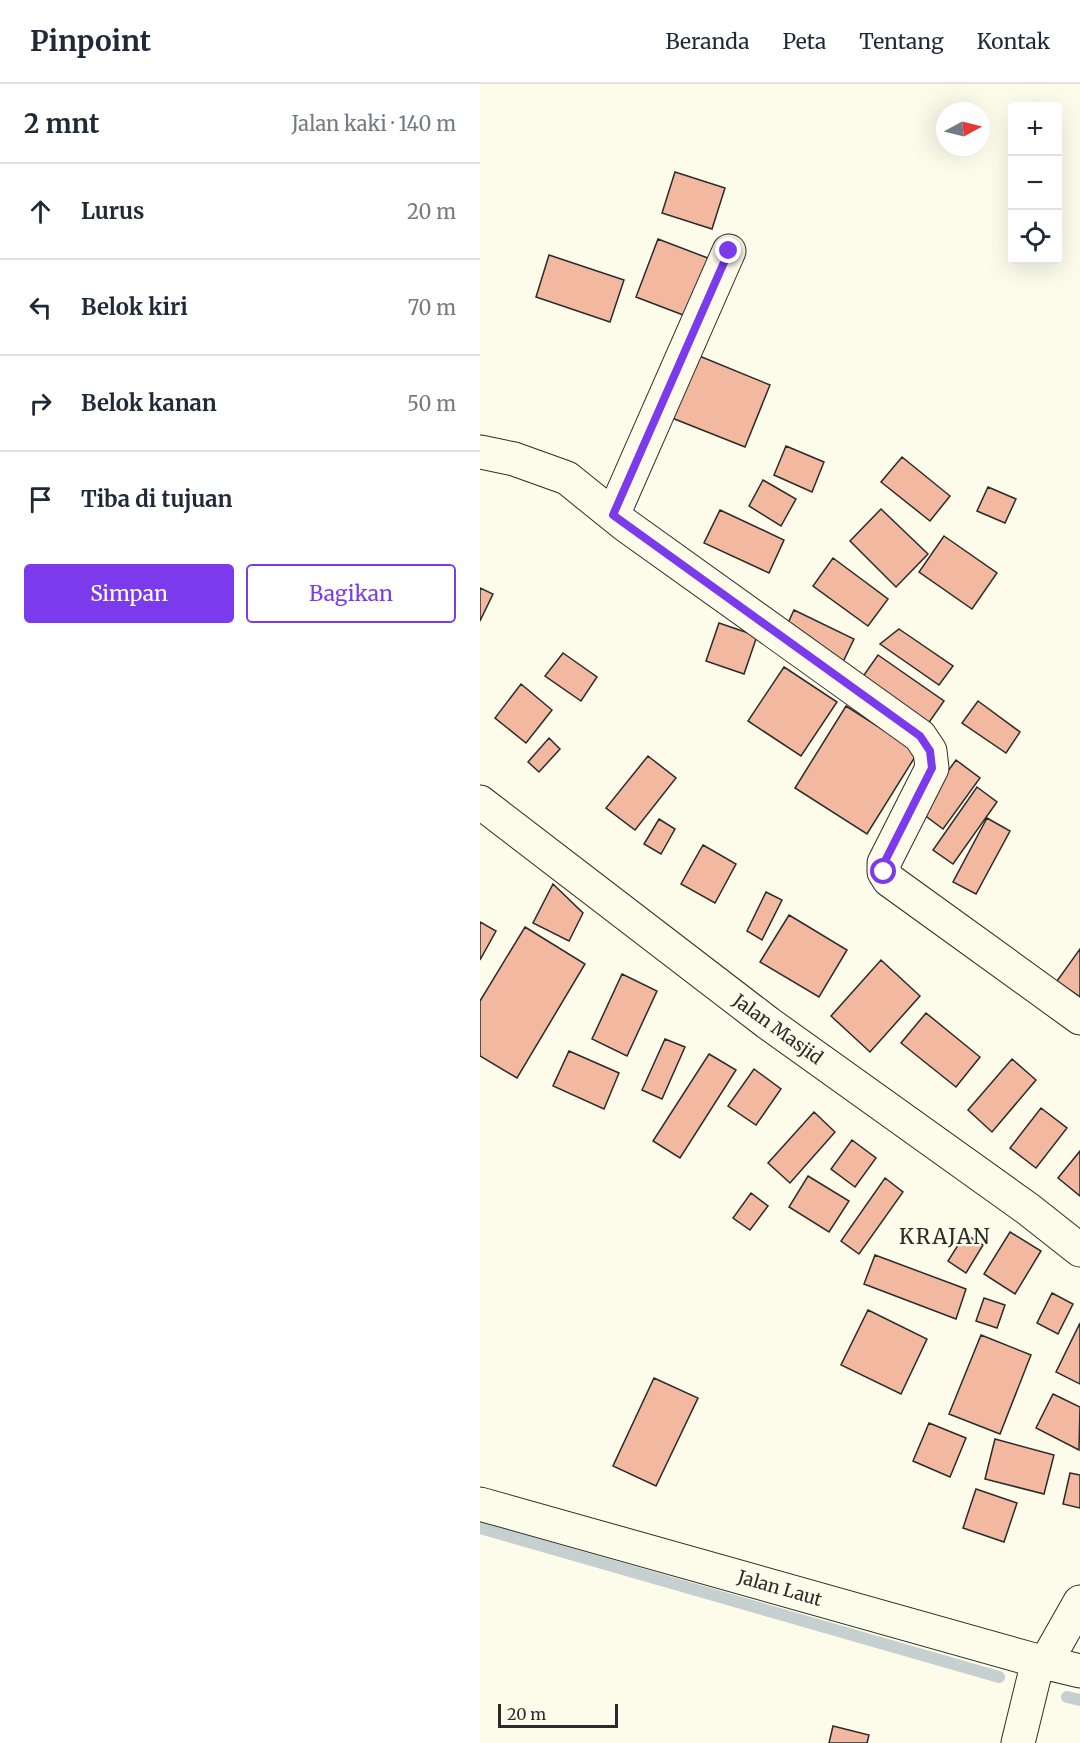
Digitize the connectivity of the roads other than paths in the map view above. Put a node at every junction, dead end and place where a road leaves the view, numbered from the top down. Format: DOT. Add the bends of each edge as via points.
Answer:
graph roads {
  1 [pos="729,251"];
  2 [pos="480,452"];
  3 [pos="613,515"];
  4 [pos="480,802"];
  5 [pos="1080,1018"];
  6 [pos="1080,1250"];
  7 [pos="480,1504"];
  8 [pos="1080,1602"];
  9 [pos="1042,1661"];
  10 [pos="1080,1671"];
  11 [pos="1018,1743"];
  1 -- 3 [label="street"];
  2 -- 3 [label="street" via="514,459 567,478"];
  3 -- 5 [label="street" via="920,736 930,751 932,768 884,863 884,872"];
  4 -- 6 [label="street, Jalan Masjid" via="768,1023"];
  7 -- 9 [label="street, Jalan Laut"];
  8 -- 9 [label="street"];
  9 -- 10 [label="street, Jalan Laut"];
  9 -- 11 [label="street"];
}
